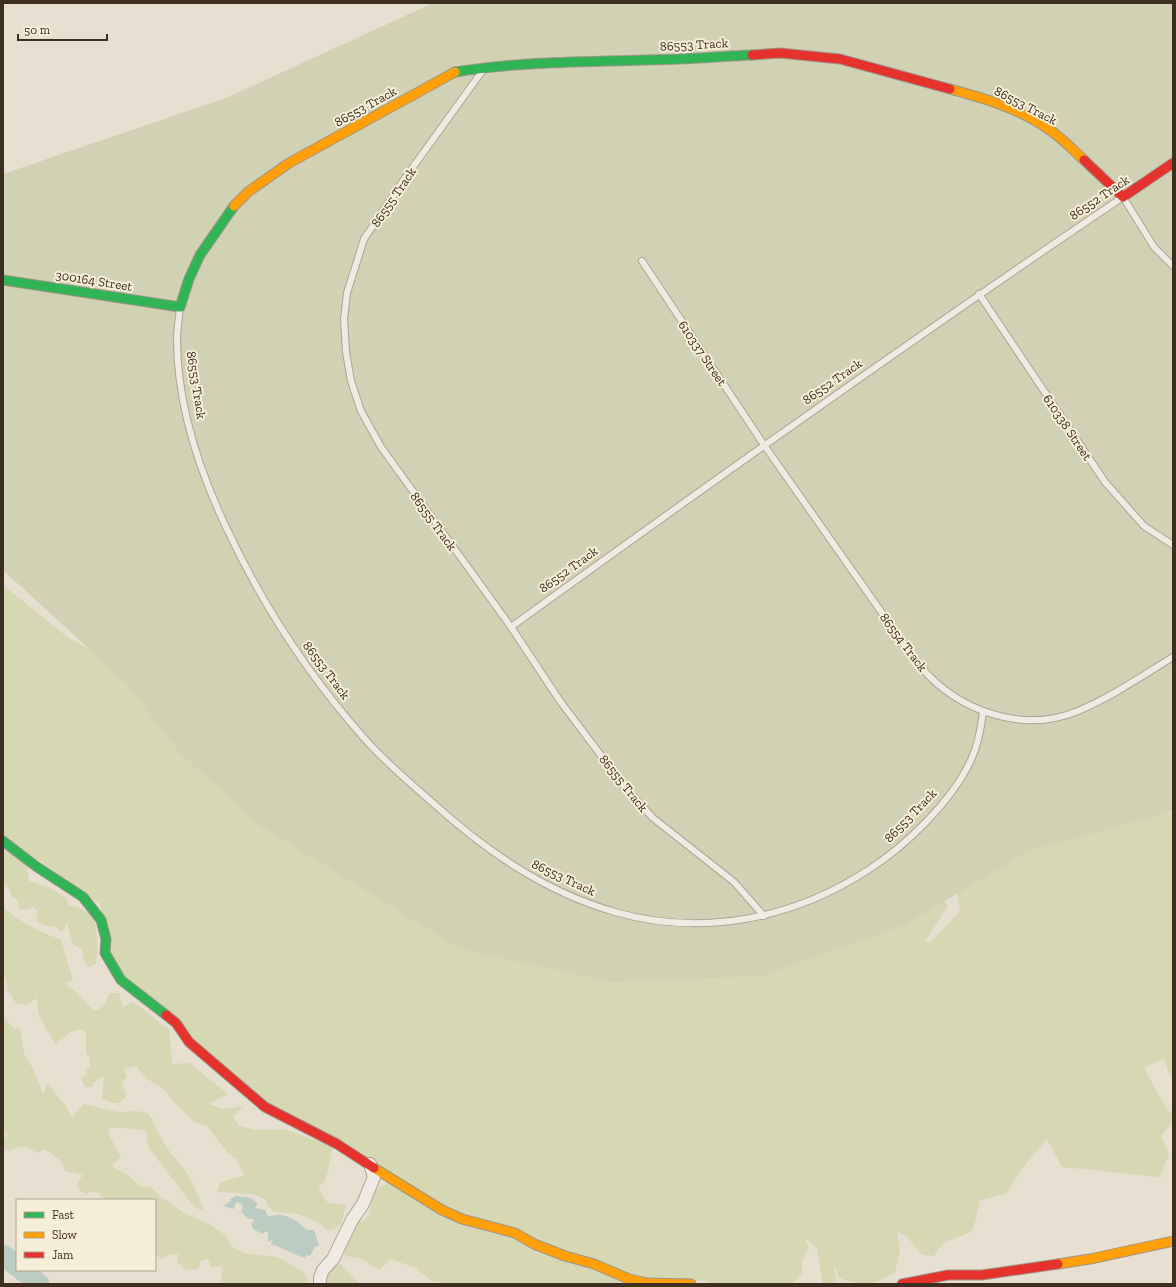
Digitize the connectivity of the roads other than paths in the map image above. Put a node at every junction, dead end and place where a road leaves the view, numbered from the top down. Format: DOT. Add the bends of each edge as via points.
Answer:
graph roads {
  1 [pos="484,67"];
  2 [pos="1173,163"];
  3 [pos="1124,197"];
  4 [pos="642,261"];
  5 [pos="1173,266"];
  6 [pos="3,280"];
  7 [pos="979,294"];
  8 [pos="180,307"];
  9 [pos="764,445"];
  10 [pos="1173,545"];
  11 [pos="511,627"];
  12 [pos="1173,657"];
  13 [pos="983,712"];
  14 [pos="3,841"];
  15 [pos="764,916"];
  16 [pos="370,1164"];
  17 [pos="1173,1241"];
  18 [pos="320,1284"];
  19 [pos="691,1284"];
  20 [pos="902,1284"];
  1 -- 3 [label="street, 86553 Track" via="780,53 840,59 988,99 1024,116 1046,127 1063,140"];
  1 -- 8 [label="street, 86553 Track" via="453,72 289,163 248,192 231,209 200,254"];
  1 -- 11 [label="lane, 86555 Track" via="364,239 347,293 344,319 351,381 361,411 381,447"];
  2 -- 3 [label="street, 86552 Track"];
  3 -- 5 [label="lane, 86553 Track" via="1154,247"];
  3 -- 7 [label="lane, 86552 Track"];
  4 -- 9 [label="lane, 610337 Street"];
  6 -- 8 [label="street, 300164 Street"];
  7 -- 9 [label="lane, 86552 Track"];
  7 -- 10 [label="lane, 610338 Street" via="1105,482 1144,526"];
  8 -- 15 [label="lane, 86553 Track" via="177,337 184,405 197,454 215,503 245,568 273,616 301,658 366,740 404,778 491,852 529,876 560,891 604,909 656,921 689,924 727,922"];
  9 -- 11 [label="lane, 86552 Track"];
  9 -- 13 [label="lane, 86554 Track" via="921,667 941,686"];
  11 -- 15 [label="lane, 86555 Track" via="560,701 643,808 734,882"];
  12 -- 13 [label="lane, 86554 Track" via="1103,700 1076,712 1031,720"];
  13 -- 15 [label="lane, 86553 Track" via="980,736 970,763 915,834 886,859 855,879 821,897"];
  14 -- 16 [label="street" via="91,905 101,920 106,939 105,953 121,980 176,1023 189,1042 265,1107 303,1125"];
  16 -- 18 [label="street" via="374,1177 363,1204 333,1259 323,1270"];
  16 -- 19 [label="street" via="442,1210 462,1219 515,1233 534,1244 629,1278 647,1283"];
  17 -- 20 [label="street" via="1090,1259 982,1275 948,1275"];
}
